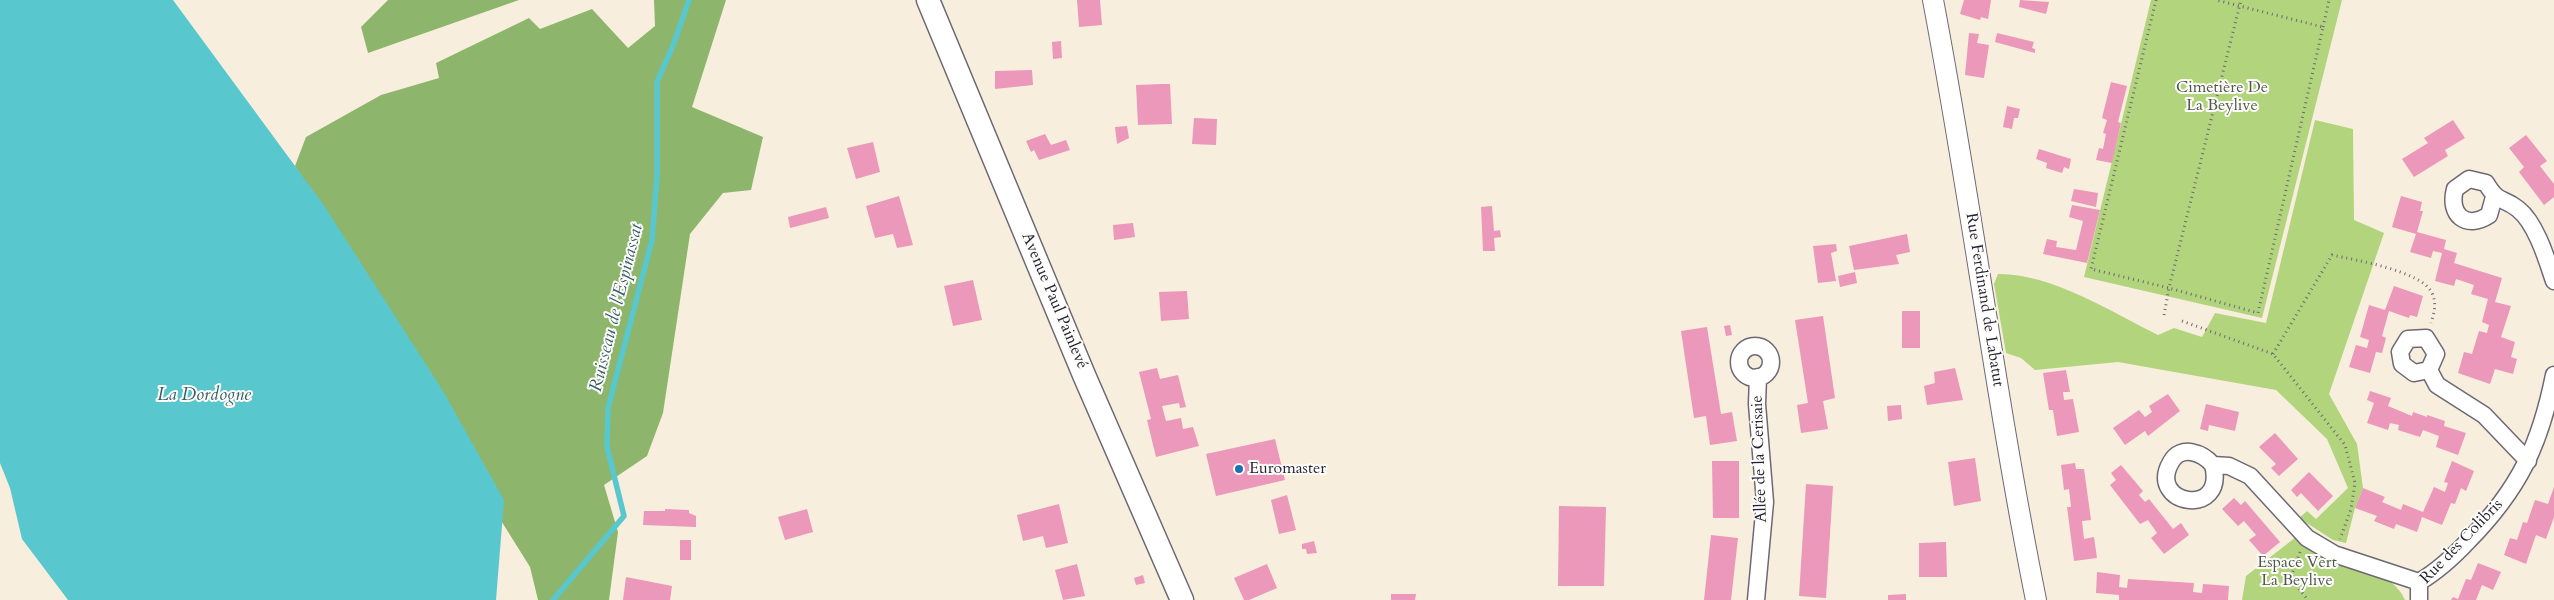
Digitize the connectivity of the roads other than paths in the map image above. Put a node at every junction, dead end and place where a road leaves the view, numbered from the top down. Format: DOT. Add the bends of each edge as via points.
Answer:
graph roads {
  1 [pos="928,0"];
  2 [pos="1933,0"];
  3 [pos="2494,197"];
  4 [pos="2553,275"];
  5 [pos="2429,370"];
  6 [pos="2554,375"];
  7 [pos="1758,377"];
  8 [pos="2528,462"];
  9 [pos="2213,465"];
  10 [pos="2419,582"];
  11 [pos="1182,600"];
  12 [pos="1756,600"];
  13 [pos="2036,600"];
  14 [pos="2419,600"];
  1 -- 11 [label="main road, Avenue Paul Painlevé"];
  2 -- 13 [label="street, Rue Ferdinand de Labatut" via="2019,516"];
  3 -- 4 [label="street" via="2519,209 2539,238"];
  5 -- 5 [label="street" via="2414,373 2402,364 2400,352 2408,340 2426,338 2436,354"];
  5 -- 8 [label="street" via="2437,385 2484,415"];
  6 -- 8 [label="street, Rue des Colibris" via="2540,434"];
  7 -- 12 [label="street, Allée de la Cerisaie" via="1757,404 1765,502"];
  8 -- 10 [label="street, Rue des Colibris" via="2496,513 2434,573"];
  9 -- 10 [label="street" via="2229,466 2250,476 2311,540 2334,554"];
  10 -- 14 [label="street, Rue des Colibris"];
}
